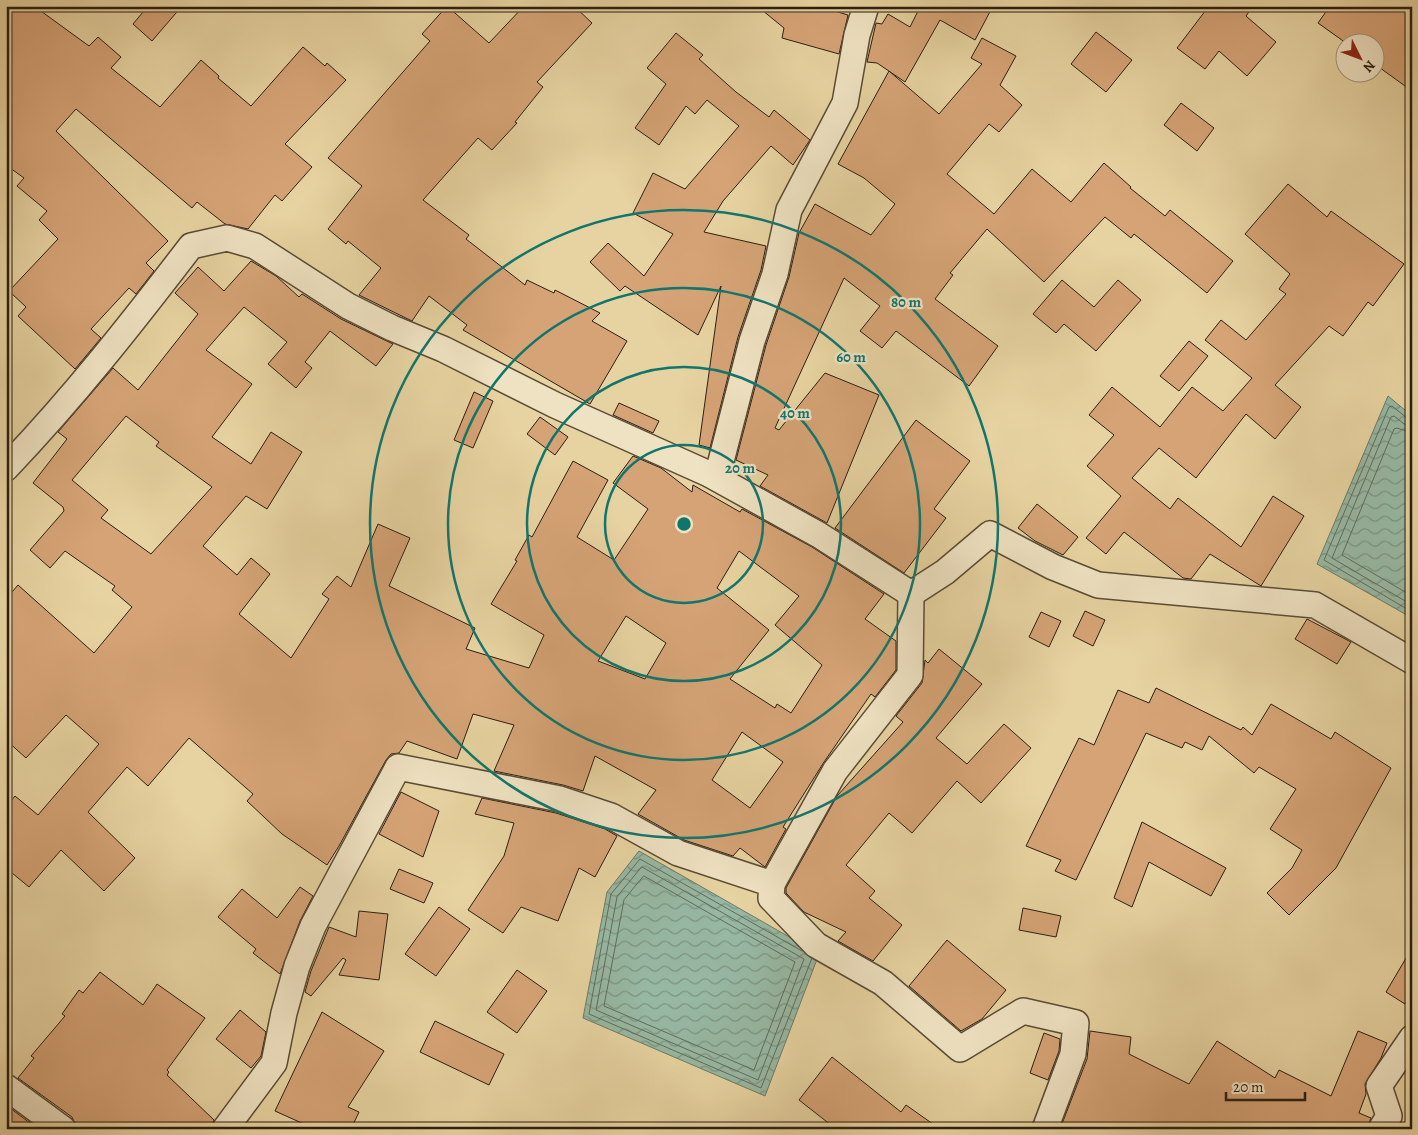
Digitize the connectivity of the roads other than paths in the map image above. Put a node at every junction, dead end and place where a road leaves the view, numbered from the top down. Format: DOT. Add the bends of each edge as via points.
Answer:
graph roads {
  1 [pos="866,6"];
  2 [pos="6,468"];
  3 [pos="709,474"];
  4 [pos="911,594"];
  5 [pos="1412,661"];
  6 [pos="772,884"];
  7 [pos="1412,1038"];
  8 [pos="6,1087"];
  9 [pos="63,1129"];
  10 [pos="225,1129"];
  11 [pos="1045,1129"];
  12 [pos="1381,1129"];
  1 -- 3 [label="street" via="857,35 845,103 789,210 775,274 752,340 718,472"];
  2 -- 3 [label="street" via="46,426 123,334 190,246 227,238 255,246 348,306 392,328 443,348 555,405"];
  3 -- 4 [label="street" via="819,535"];
  4 -- 5 [label="street" via="945,572 990,534 1054,568 1098,585 1315,605"];
  4 -- 6 [label="street" via="910,675 835,771"];
  6 -- 10 [label="street" via="678,853 611,816 560,798 398,766 313,926 297,966 274,1063"];
  6 -- 11 [label="street" via="771,898 816,945 883,983 960,1049 1023,1011 1076,1023 1073,1054"];
  7 -- 12 [label="street" via="1378,1086 1389,1116"];
  8 -- 9 [label="street"];
}
